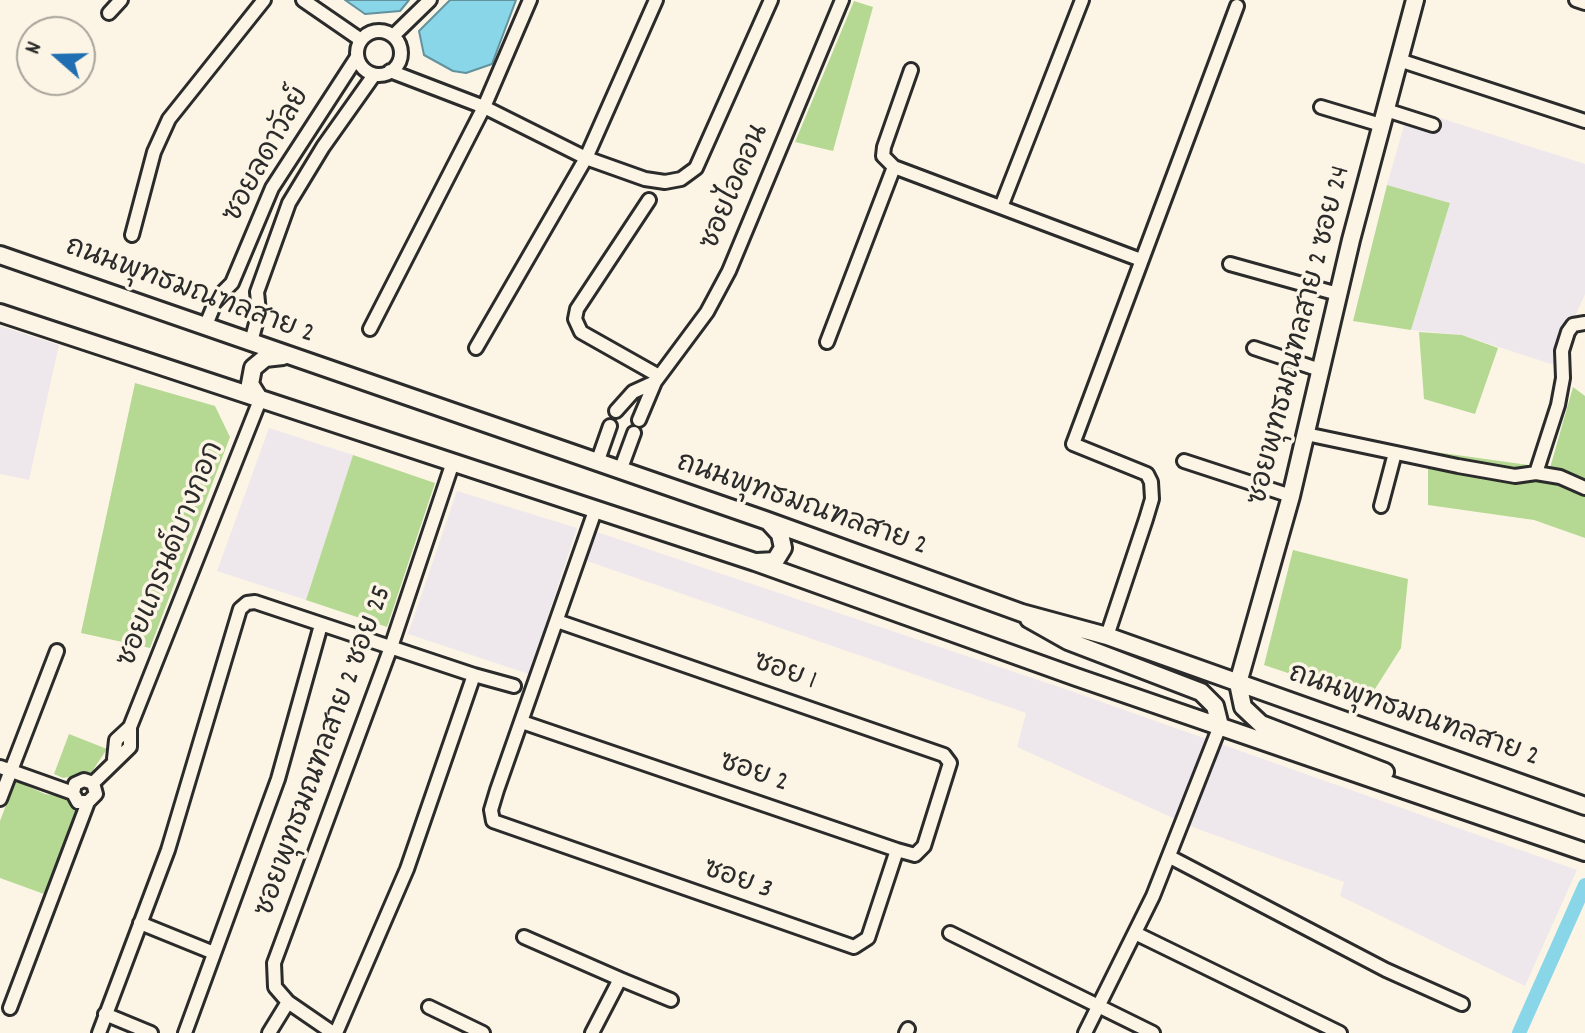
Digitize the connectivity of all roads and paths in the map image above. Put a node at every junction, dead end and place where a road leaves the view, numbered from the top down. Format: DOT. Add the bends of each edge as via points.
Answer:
graph roads {
  1 [pos="121,0"];
  2 [pos="264,0"];
  3 [pos="303,0"];
  4 [pos="430,0"];
  5 [pos="530,0"];
  6 [pos="656,0"];
  7 [pos="771,0"];
  8 [pos="842,0"];
  9 [pos="1082,0"];
  10 [pos="1415,0"];
  11 [pos="1576,0"];
  12 [pos="1585,3"];
  13 [pos="1237,6"];
  14 [pos="109,13"];
  15 [pos="393,36"];
  16 [pos="361,40"];
  17 [pos="357,57"];
  18 [pos="1399,60"];
  19 [pos="911,70"];
  20 [pos="390,71"];
  21 [pos="374,75"];
  22 [pos="484,107"];
  23 [pos="1321,107"];
  24 [pos="1384,117"];
  25 [pos="1585,121"];
  26 [pos="1433,125"];
  27 [pos="586,158"];
  28 [pos="894,167"];
  29 [pos="649,200"];
  30 [pos="1001,207"];
  31 [pos="132,235"];
  32 [pos="0,255"];
  33 [pos="1141,260"];
  34 [pos="1230,264"];
  35 [pos="232,283"];
  36 [pos="257,292"];
  37 [pos="1338,294"];
  38 [pos="0,313"];
  39 [pos="1585,323"];
  40 [pos="206,325"];
  41 [pos="370,329"];
  42 [pos="251,342"];
  43 [pos="827,342"];
  44 [pos="476,348"];
  45 [pos="1254,348"];
  46 [pos="286,355"];
  47 [pos="1320,370"];
  48 [pos="657,379"];
  49 [pos="260,400"];
  50 [pos="616,411"];
  51 [pos="639,420"];
  52 [pos="610,426"];
  53 [pos="634,433"];
  54 [pos="1306,434"];
  55 [pos="1395,453"];
  56 [pos="1184,461"];
  57 [pos="453,462"];
  58 [pos="597,463"];
  59 [pos="620,471"];
  60 [pos="1536,473"];
  61 [pos="1585,488"];
  62 [pos="1291,496"];
  63 [pos="1381,506"];
  64 [pos="596,508"];
  65 [pos="765,520"];
  66 [pos="755,562"];
  67 [pos="1022,613"];
  68 [pos="557,621"];
  69 [pos="321,625"];
  70 [pos="1107,636"];
  71 [pos="391,647"];
  72 [pos="57,651"];
  73 [pos="474,675"];
  74 [pos="1238,683"];
  75 [pos="514,686"];
  76 [pos="522,722"];
  77 [pos="1220,726"];
  78 [pos="5,769"];
  79 [pos="93,783"];
  80 [pos="73,793"];
  81 [pos="1424,795"];
  82 [pos="0,799"];
  83 [pos="88,802"];
  84 [pos="1582,805"];
  85 [pos="897,850"];
  86 [pos="1585,852"];
  87 [pos="1170,857"];
  88 [pos="140,923"];
  89 [pos="950,933"];
  90 [pos="1135,933"];
  91 [pos="524,937"];
  92 [pos="214,953"];
  93 [pos="620,979"];
  94 [pos="671,1000"];
  95 [pos="288,1002"];
  96 [pos="1462,1004"];
  97 [pos="429,1007"];
  98 [pos="1099,1007"];
  99 [pos="10,1008"];
  100 [pos="105,1014"];
  101 [pos="99,1033"];
  102 [pos="151,1033"];
  103 [pos="185,1033"];
  104 [pos="269,1033"];
  105 [pos="335,1033"];
  106 [pos="483,1033"];
  107 [pos="592,1033"];
  108 [pos="1085,1033"];
  109 [pos="1153,1033"];
  110 [pos="1340,1033"];
  1 -- 14 [label="street"];
  2 -- 31 [label="street" via="169,119 154,152"];
  3 -- 16 [label="street"];
  4 -- 15 [label="street"];
  5 -- 22 [label="street"];
  6 -- 27 [label="street"];
  7 -- 27 [label="street" via="696,168 665,182"];
  8 -- 48 [label="street, ซอยไอคอน" via="729,271 707,312"];
  9 -- 30 [label="street"];
  10 -- 18 [label="main road, ซอยพุทธมณฑลสาย 2 ซอย 24"];
  11 -- 12 [label="street"];
  13 -- 33 [label="street"];
  15 -- 16 [label="street" via="376,31"];
  15 -- 20 [label="street" via="400,60"];
  16 -- 17 [label="street, ซอยลดาวัลย์"];
  17 -- 21 [label="street"];
  17 -- 35 [label="street, ซอยลดาวัลย์" via="272,188"];
  18 -- 24 [label="main road, ซอยพุทธมณฑลสาย 2 ซอย 24"];
  18 -- 25 [label="street"];
  19 -- 28 [label="street" via="884,147 883,156"];
  20 -- 21 [label="street"];
  20 -- 22 [label="street"];
  21 -- 36 [label="street, ซอยลดาวัลย์" via="289,203"];
  22 -- 27 [label="street"];
  22 -- 41 [label="street"];
  23 -- 24 [label="street"];
  24 -- 26 [label="street"];
  24 -- 37 [label="main road, ซอยพุทธมณฑลสาย 2 ซอย 24"];
  27 -- 44 [label="street"];
  28 -- 30 [label="street"];
  28 -- 43 [label="street"];
  29 -- 48 [label="street" via="575,319 581,332"];
  30 -- 33 [label="street"];
  32 -- 40 [label="main road, ถนนพุทธมณฑลสาย 2"];
  33 -- 70 [label="street" via="1073,444 1147,474 1151,482 1152,499"];
  34 -- 37 [label="street"];
  35 -- 36 [label="street"];
  35 -- 40 [label="street, ซอยลดาวัลย์" via="217,298"];
  36 -- 42 [label="street, ซอยลดาวัลย์" via="259,312"];
  37 -- 47 [label="main road, ซอยพุทธมณฑลสาย 2 ซอย 24"];
  38 -- 49 [label="main road"];
  39 -- 60 [label="street" via="1573,325 1565,341 1558,405"];
  40 -- 42 [label="main road, ถนนพุทธมณฑลสาย 2"];
  42 -- 46 [label="main road, ถนนพุทธมณฑลสาย 2"];
  45 -- 47 [label="street"];
  46 -- 49 [label="main road" via="265,358 253,368 250,384"];
  46 -- 58 [label="main road, ถนนพุทธมณฑลสาย 2"];
  47 -- 54 [label="main road, ซอยพุทธมณฑลสาย 2 ซอย 24"];
  48 -- 50 [label="street, ซอยไอคอน" via="633,392"];
  48 -- 51 [label="street, ซอยไอคอน"];
  49 -- 57 [label="main road"];
  49 -- 79 [label="street, ซอยแกรนด์บางกอก" via="130,727 116,740 114,759"];
  52 -- 58 [label="street"];
  53 -- 59 [label="street"];
  54 -- 55 [label="street"];
  54 -- 62 [label="main road, ซอยพุทธมณฑลสาย 2 ซอย 24"];
  55 -- 60 [label="street" via="1515,476"];
  55 -- 63 [label="street"];
  56 -- 62 [label="street"];
  57 -- 64 [label="main road"];
  57 -- 71 [label="street, ซอยพุทธมณฑลสาย 2 ซอย 25"];
  58 -- 59 [label="main road, ถนนพุทธมณฑลสาย 2"];
  59 -- 65 [label="main road, ถนนพุทธมณฑลสาย 2"];
  60 -- 61 [label="street"];
  62 -- 74 [label="main road, ซอยพุทธมณฑลสาย 2 ซอย 24"];
  64 -- 66 [label="main road"];
  64 -- 68 [label="street"];
  65 -- 66 [label="main road" via="780,534 783,548 775,561"];
  65 -- 67 [label="main road, ถนนพุทธมณฑลสาย 2"];
  66 -- 77 [label="main road"];
  67 -- 70 [label="main road, ถนนพุทธมณฑลสาย 2"];
  67 -- 77 [label="main road" via="1068,641 1201,692 1215,706"];
  68 -- 76 [label="street"];
  68 -- 85 [label="street, ซอย 1" via="944,755 950,763 922,851 915,855"];
  69 -- 71 [label="street"];
  69 -- 88 [label="street" via="255,602 240,609 168,850"];
  69 -- 92 [label="street" via="278,779"];
  70 -- 74 [label="main road, ถนนพุทธมณฑลสาย 2"];
  71 -- 73 [label="street"];
  71 -- 95 [label="street, ซอยพุทธมณฑลสาย 2 ซอย 25" via="274,963 275,987"];
  72 -- 78 [label="street"];
  73 -- 75 [label="street"];
  73 -- 105 [label="street" via="416,847"];
  74 -- 81 [label="main road" via="1243,707 1261,724 1403,780"];
  74 -- 84 [label="main road, ถนนพุทธมณฑลสาย 2"];
  76 -- 85 [label="street, ซอย 2"];
  76 -- 85 [label="street, ซอย 3" via="491,810 500,826 854,947 868,938"];
  77 -- 81 [label="main road"];
  77 -- 87 [label="street"];
  78 -- 80 [label="street"];
  78 -- 82 [label="street"];
  79 -- 80 [label="street, ซอยแกรนด์บางกอก" via="78,781"];
  79 -- 83 [label="street, ซอยแกรนด์บางกอก" via="96,794"];
  80 -- 83 [label="street" via="78,802"];
  81 -- 86 [label="main road"];
  83 -- 99 [label="street, ซอยแกรนด์บางกอก"];
  87 -- 90 [label="street"];
  87 -- 96 [label="street"];
  88 -- 92 [label="street"];
  88 -- 100 [label="street"];
  89 -- 98 [label="street"];
  90 -- 98 [label="street"];
  90 -- 110 [label="street"];
  91 -- 93 [label="street"];
  92 -- 103 [label="street"];
  93 -- 94 [label="street"];
  93 -- 107 [label="street"];
  95 -- 104 [label="street"];
  95 -- 105 [label="street"];
  97 -- 106 [label="street"];
  98 -- 108 [label="street"];
  98 -- 109 [label="street"];
  100 -- 101 [label="street"];
  100 -- 102 [label="street"];
}
